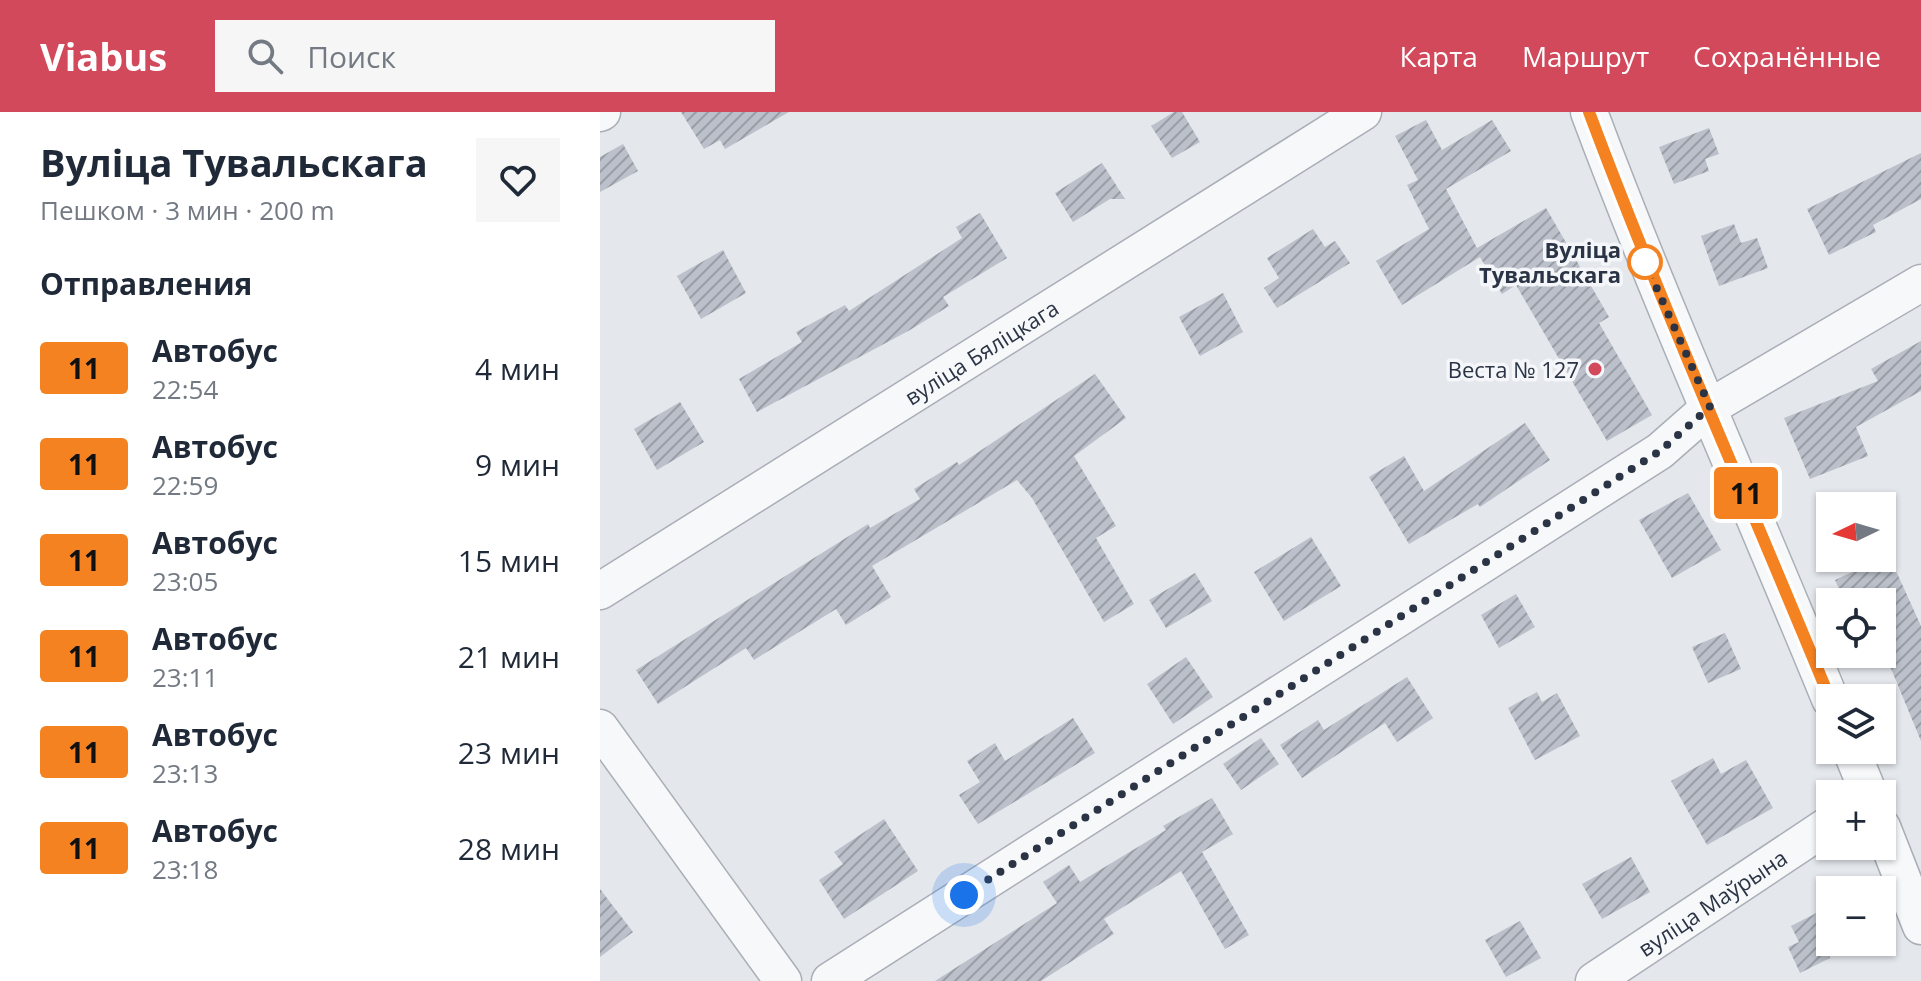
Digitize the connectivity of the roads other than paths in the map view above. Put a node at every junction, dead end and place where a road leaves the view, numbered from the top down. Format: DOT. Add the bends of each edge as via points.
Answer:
graph roads {
  1 [pos="1363,112"];
  2 [pos="1589,112"];
  3 [pos="1921,283"];
  4 [pos="1710,407"];
  5 [pos="600,591"];
  6 [pos="1824,684"];
  7 [pos="600,728"];
  8 [pos="1816,833"];
  9 [pos="1895,860"];
  10 [pos="1921,926"];
  11 [pos="783,981"];
  12 [pos="830,981"];
  13 [pos="1594,981"];
  1 -- 5 [label="street, вуліца Бяліцкага"];
  2 -- 4 [label="street" via="1644,260"];
  3 -- 4 [label="street"];
  4 -- 6 [label="street"];
  4 -- 12 [label="street" via="1660,451"];
  7 -- 11 [label="street"];
  8 -- 13 [label="street, вуліца Маўрына"];
  9 -- 10 [label="street"];
}
